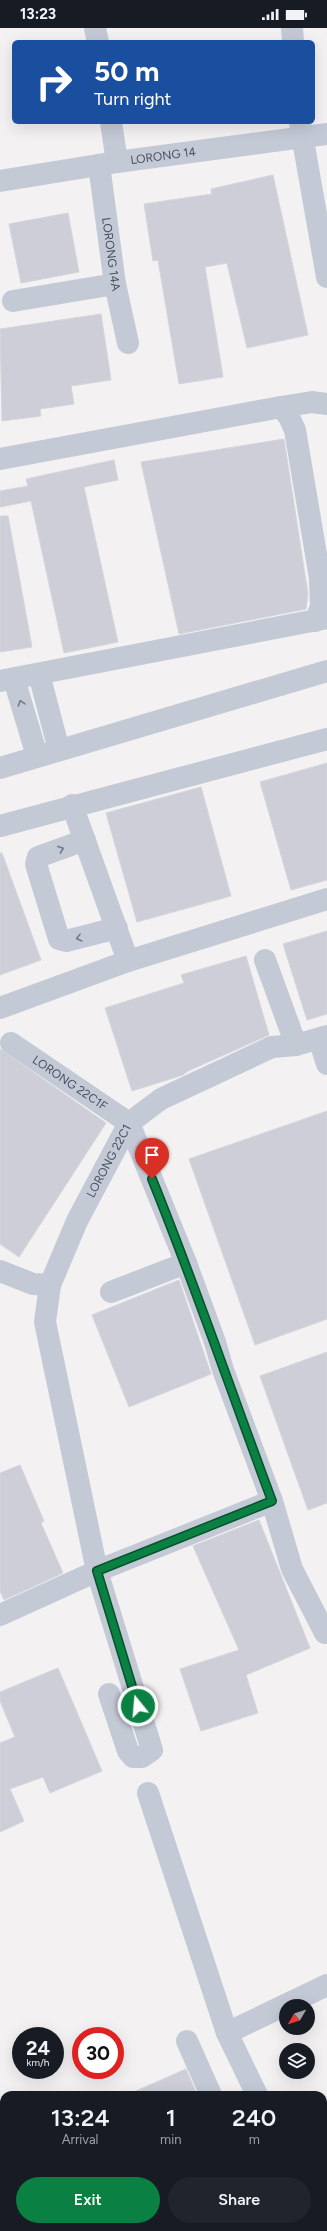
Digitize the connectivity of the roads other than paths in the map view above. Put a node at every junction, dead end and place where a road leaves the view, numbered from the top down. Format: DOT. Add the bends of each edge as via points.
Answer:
graph roads {
  1 [pos="95,28"];
  2 [pos="292,28"];
  3 [pos="98,40"];
  4 [pos="293,40"];
  5 [pos="111,124"];
  6 [pos="316,133"];
  7 [pos="108,163"];
  8 [pos="0,181"];
  9 [pos="327,277"];
  10 [pos="115,284"];
  11 [pos="13,301"];
  12 [pos="128,343"];
  13 [pos="327,404"];
  14 [pos="281,406"];
  15 [pos="0,459"];
  16 [pos="321,620"];
  17 [pos="327,671"];
  18 [pos="39,674"];
  19 [pos="7,680"];
  20 [pos="327,739"];
  21 [pos="59,750"];
  22 [pos="37,756"];
  23 [pos="0,768"];
  24 [pos="72,805"];
  25 [pos="0,826"];
  26 [pos="85,840"];
  27 [pos="327,899"];
  28 [pos="117,928"];
  29 [pos="265,960"];
  30 [pos="128,961"];
  31 [pos="0,1008"];
  32 [pos="323,1037"];
  33 [pos="11,1043"];
  34 [pos="296,1045"];
  35 [pos="327,1064"];
  36 [pos="129,1123"];
  37 [pos="186,1263"];
  38 [pos="0,1272"];
  39 [pos="50,1285"];
  40 [pos="111,1292"];
  41 [pos="272,1501"];
  42 [pos="97,1571"];
  43 [pos="0,1615"];
  44 [pos="325,1633"];
  45 [pos="109,1694"];
  46 [pos="148,1792"];
  47 [pos="327,1985"];
  48 [pos="227,2032"];
  49 [pos="187,2042"];
  50 [pos="209,2091"];
  51 [pos="255,2091"];
  1 -- 3 [label="street"];
  2 -- 4 [label="street"];
  5 -- 7 [label="street, LORONG 14A"];
  6 -- 7 [label="street, LORONG 14"];
  6 -- 9 [label="street"];
  7 -- 8 [label="street, LORONG 14"];
  7 -- 10 [label="street, LORONG 14A"];
  10 -- 11 [label="street"];
  10 -- 12 [label="street, LORONG 14A"];
  13 -- 14 [label="street" via="312,402"];
  14 -- 15 [label="street"];
  14 -- 16 [label="street" via="295,430 320,578"];
  16 -- 18 [label="street"];
  17 -- 21 [label="street"];
  18 -- 19 [label="street"];
  18 -- 21 [label="street"];
  22 -- 19 [label="street, one-way"];
  20 -- 24 [label="street"];
  21 -- 22 [label="street"];
  22 -- 23 [label="street"];
  24 -- 25 [label="street"];
  24 -- 26 [label="street"];
  26 -- 28 [label="street"];
  28 -- 26 [label="street, one-way" via="66,941 59,939 36,864 38,857"];
  27 -- 30 [label="street"];
  28 -- 30 [label="street"];
  29 -- 34 [label="street"];
  30 -- 31 [label="street"];
  32 -- 34 [label="street, LORONG 22C1"];
  32 -- 35 [label="street"];
  33 -- 36 [label="street, LORONG 22C1F"];
  34 -- 36 [label="street, LORONG 22C1" via="272,1047 168,1095"];
  36 -- 37 [label="street"];
  36 -- 39 [label="street, LORONG 22C1" via="77,1222"];
  37 -- 40 [label="street"];
  37 -- 41 [label="street"];
  38 -- 39 [label="street" via="33,1284"];
  39 -- 42 [label="street, LORONG 22C1" via="45,1322"];
  41 -- 42 [label="street"];
  41 -- 44 [label="street" via="292,1568"];
  42 -- 43 [label="street"];
  42 -- 45 [label="street, LORONG 22C1" via="152,1750 142,1757 133,1757 128,1751"];
  46 -- 48 [label="street"];
  47 -- 48 [label="street"];
  48 -- 51 [label="street"];
  49 -- 50 [label="street"];
}
